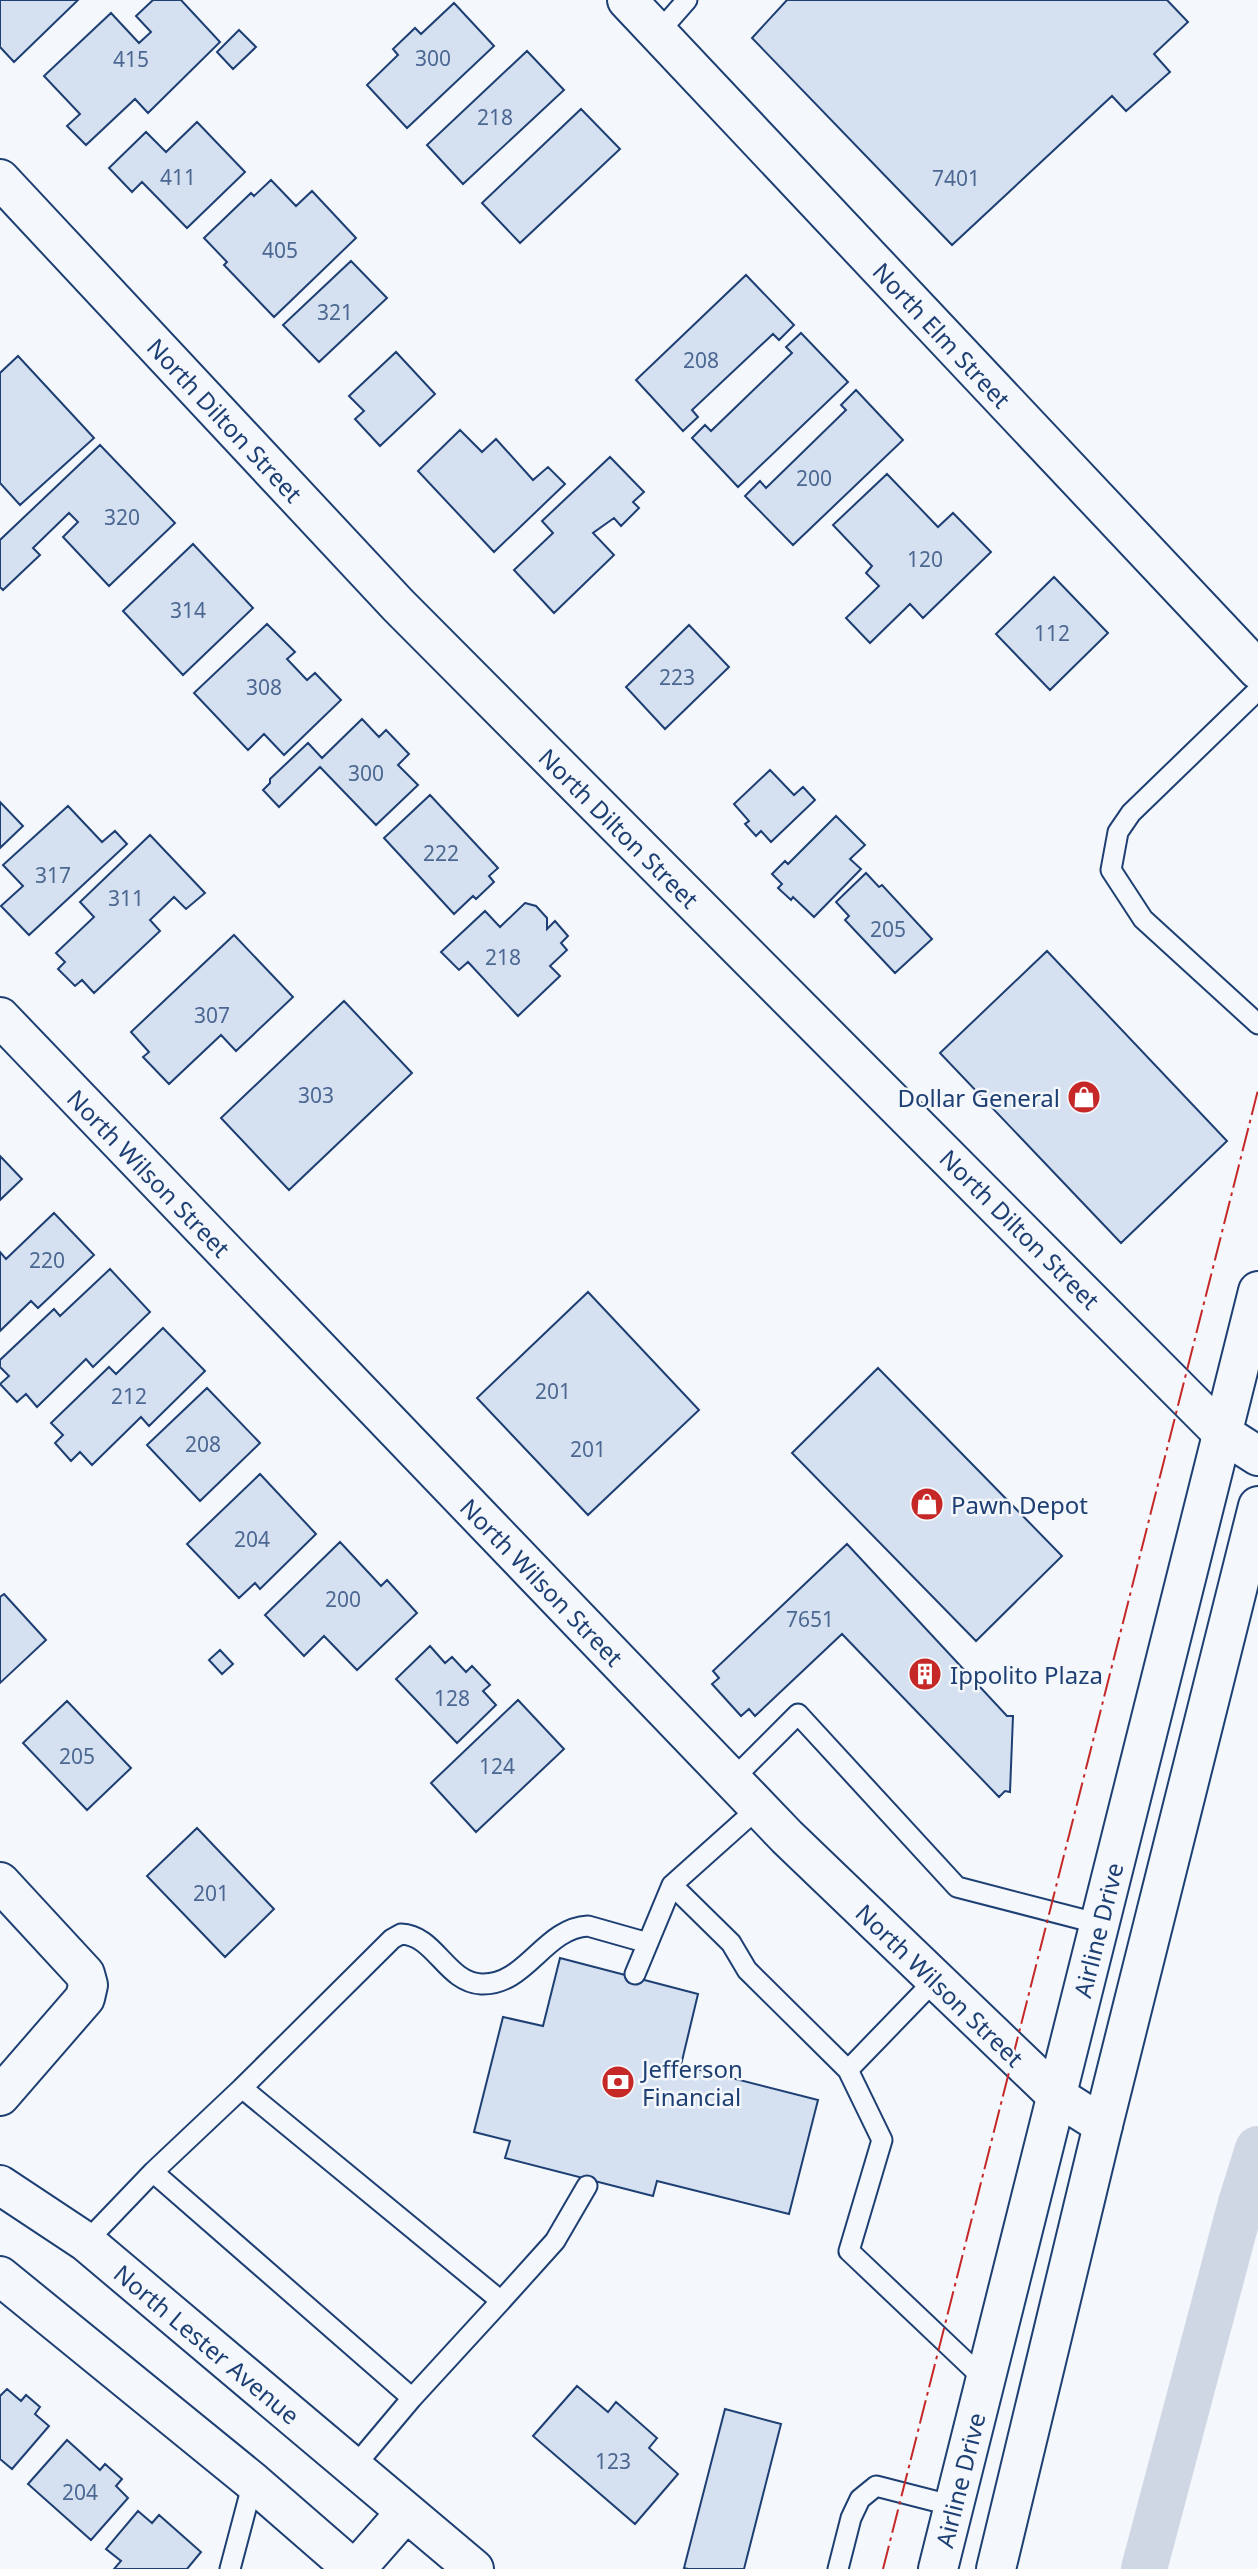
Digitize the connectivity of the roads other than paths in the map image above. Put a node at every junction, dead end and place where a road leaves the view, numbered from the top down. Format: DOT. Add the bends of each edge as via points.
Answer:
graph roads {
  1 [pos="627,0"];
  2 [pos="687,0"];
  3 [pos="658,33"];
  4 [pos="0,180"];
  5 [pos="1258,670"];
  6 [pos="1258,690"];
  7 [pos="0,1017"];
  8 [pos="1258,1024"];
  9 [pos="1258,1291"];
  10 [pos="1222,1433"];
  11 [pos="1258,1456"];
  12 [pos="1258,1506"];
  13 [pos="732,1780"];
  14 [pos="758,1808"];
  15 [pos="0,1882"];
  16 [pos="673,1885"];
  17 [pos="1100,1924"];
  18 [pos="648,1943"];
  19 [pos="635,1974"];
  20 [pos="935,1980"];
  21 [pos="848,2070"];
  22 [pos="242,2088"];
  23 [pos="0,2096"];
  24 [pos="1057,2096"];
  25 [pos="1102,2126"];
  26 [pos="153,2172"];
  27 [pos="0,2185"];
  28 [pos="587,2186"];
  29 [pos="86,2242"];
  30 [pos="0,2276"];
  31 [pos="501,2301"];
  32 [pos="985,2380"];
  33 [pos="412,2398"];
  34 [pos="354,2467"];
  35 [pos="253,2482"];
  36 [pos="954,2506"];
  37 [pos="406,2512"];
  38 [pos="230,2569"];
  39 [pos="355,2569"];
  40 [pos="474,2569"];
  41 [pos="838,2569"];
  42 [pos="938,2569"];
  43 [pos="996,2569"];
  1 -- 3 [label="main road, North Elm Street"];
  2 -- 3 [label="lane"];
  3 -- 5 [label="main road, North Elm Street"];
  4 -- 10 [label="main road, North Dilton Street" via="398,605"];
  6 -- 8 [label="lane" via="1131,813 1118,832 1111,870 1143,919"];
  7 -- 13 [label="main road, North Wilson Street"];
  9 -- 10 [label="main road, Airline Drive"];
  10 -- 11 [label="main road, North Dilton Street"];
  10 -- 17 [label="main road, Airline Drive"];
  12 -- 25 [label="main road"];
  13 -- 14 [label="main road, North Wilson Street"];
  13 -- 17 [label="lane" via="798,1714 957,1887"];
  14 -- 16 [label="lane"];
  14 -- 20 [label="main road, North Wilson Street"];
  15 -- 23 [label="main road" via="85,1974 88,1984 85,1998"];
  16 -- 18 [label="lane"];
  16 -- 21 [label="lane" via="731,1943 747,1970"];
  17 -- 24 [label="main road, Airline Drive"];
  18 -- 19 [label="lane"];
  18 -- 22 [label="lane" via="579,1926 563,1932 517,1971 498,1982 482,1984 460,1977 420,1938 401,1934"];
  20 -- 21 [label="lane"];
  20 -- 24 [label="main road, North Wilson Street"];
  21 -- 32 [label="lane" via="882,2140 849,2251"];
  22 -- 26 [label="lane"];
  22 -- 31 [label="lane"];
  24 -- 25 [label="main road, North Wilson Street"];
  24 -- 32 [label="main road, Airline Drive"];
  25 -- 43 [label="main road"];
  26 -- 29 [label="lane"];
  26 -- 33 [label="lane"];
  27 -- 29 [label="main road, North Lester Avenue"];
  28 -- 31 [label="lane" via="555,2241"];
  29 -- 34 [label="main road, North Lester Avenue"];
  30 -- 35 [label="main road"];
  31 -- 33 [label="lane"];
  32 -- 36 [label="main road, Airline Drive"];
  33 -- 34 [label="lane"];
  34 -- 37 [label="main road, North Lester Avenue"];
  35 -- 38 [label="lane"];
  35 -- 39 [label="main road"];
  36 -- 41 [label="lane" via="876,2486 860,2499 851,2518"];
  36 -- 42 [label="main road, Airline Drive"];
  37 -- 39 [label="main road"];
  37 -- 40 [label="main road, North Lester Avenue"];
}
